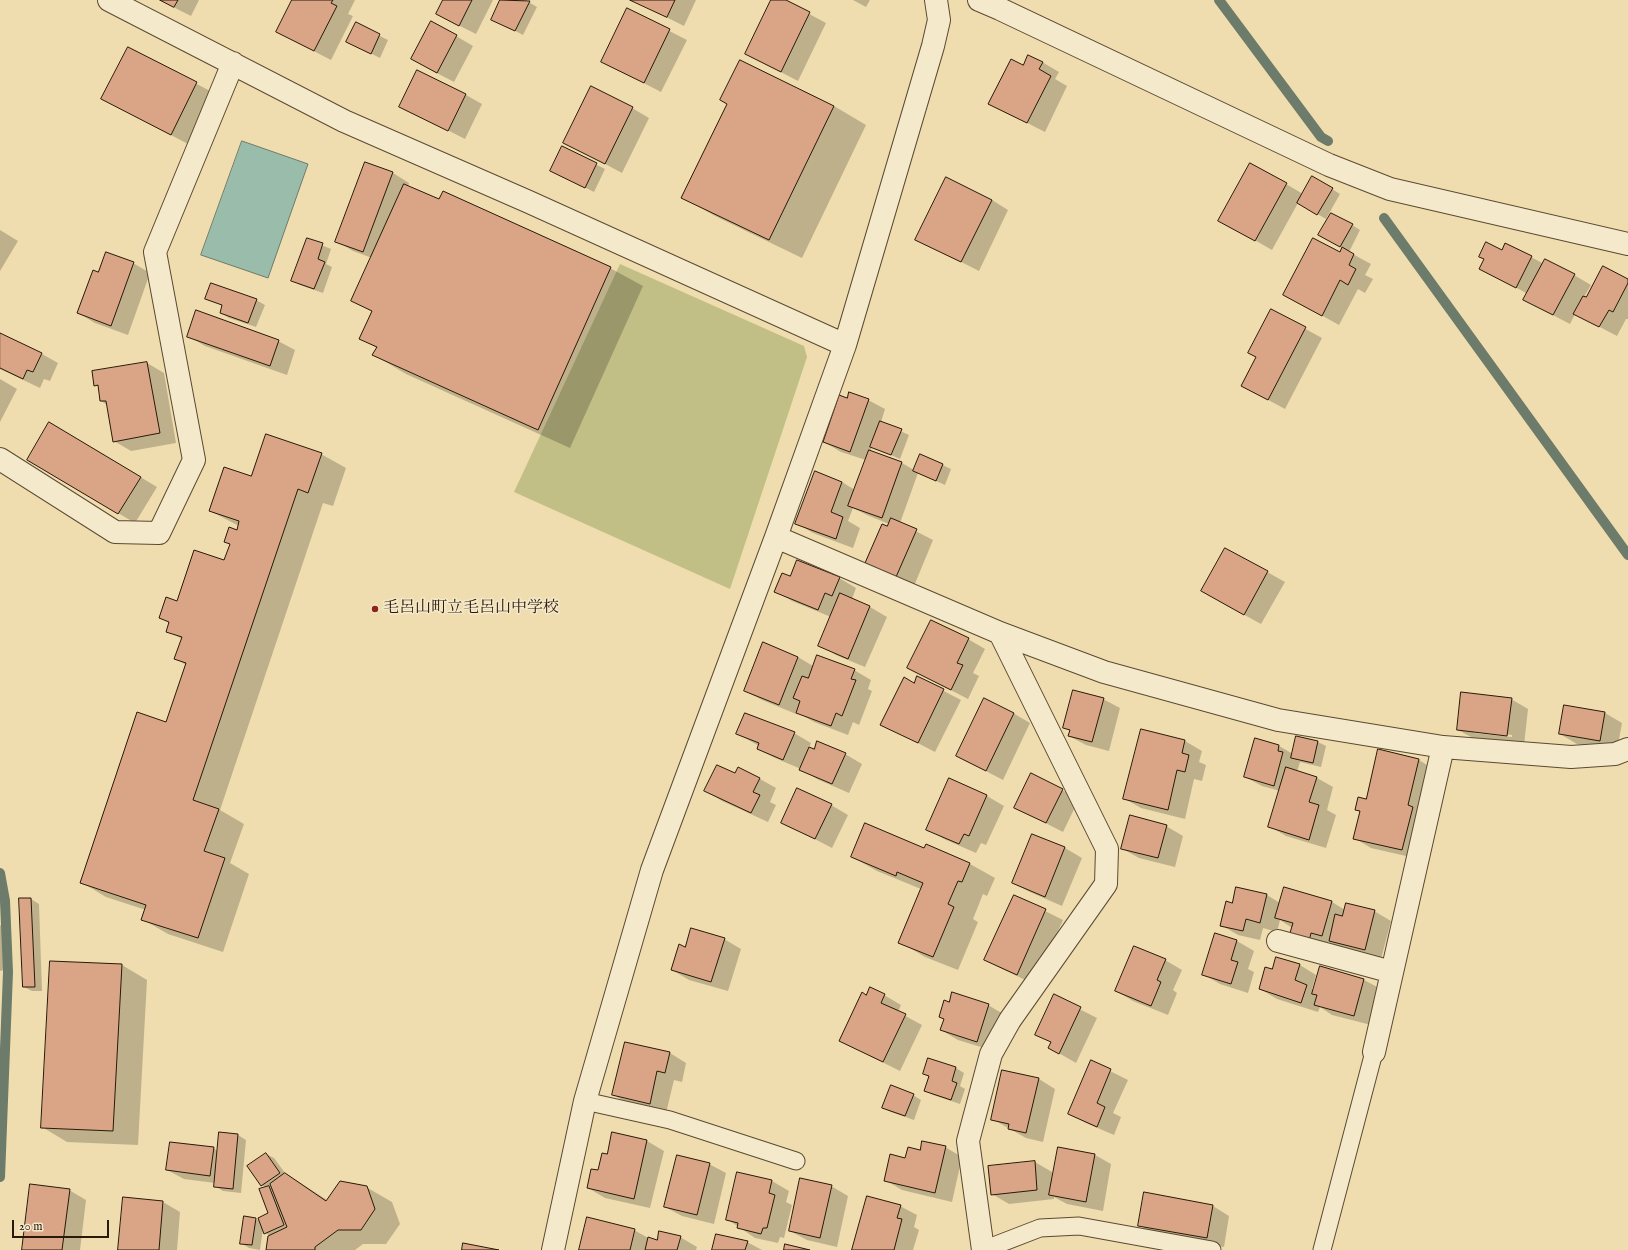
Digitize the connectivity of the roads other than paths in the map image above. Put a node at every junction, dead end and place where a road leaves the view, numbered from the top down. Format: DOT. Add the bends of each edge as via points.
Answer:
graph roads {
  1 [pos="109,0"];
  2 [pos="936,0"];
  3 [pos="979,0"];
  4 [pos="233,63"];
  5 [pos="1628,244"];
  6 [pos="845,345"];
  7 [pos="0,459"];
  8 [pos="776,537"];
  9 [pos="1000,633"];
  10 [pos="1443,747"];
  11 [pos="1628,749"];
  12 [pos="1278,940"];
  13 [pos="1392,972"];
  14 [pos="1374,1052"];
  15 [pos="585,1101"];
  16 [pos="796,1161"];
  17 [pos="554,1250"];
  18 [pos="983,1250"];
  19 [pos="1212,1250"];
  20 [pos="1322,1250"];
  1 -- 4 [label="street"];
  2 -- 6 [label="street" via="938,20 934,46"];
  3 -- 5 [label="street" via="1329,165 1390,189"];
  4 -- 6 [label="street" via="344,121"];
  4 -- 7 [label="street" via="155,252 194,460 159,533 115,532"];
  6 -- 8 [label="street"];
  8 -- 9 [label="street"];
  8 -- 15 [label="street" via="652,870"];
  9 -- 10 [label="street" via="1104,672 1278,720"];
  9 -- 18 [label="street" via="1107,849 1106,884 1010,1020 991,1054 968,1141"];
  10 -- 11 [label="street" via="1571,757 1615,754"];
  10 -- 13 [label="street"];
  12 -- 13 [label="street"];
  13 -- 14 [label="street"];
  14 -- 20 [label="lane"];
  15 -- 16 [label="lane" via="670,1120"];
  15 -- 17 [label="street"];
  18 -- 19 [label="lane" via="1040,1228 1079,1226"];
}
